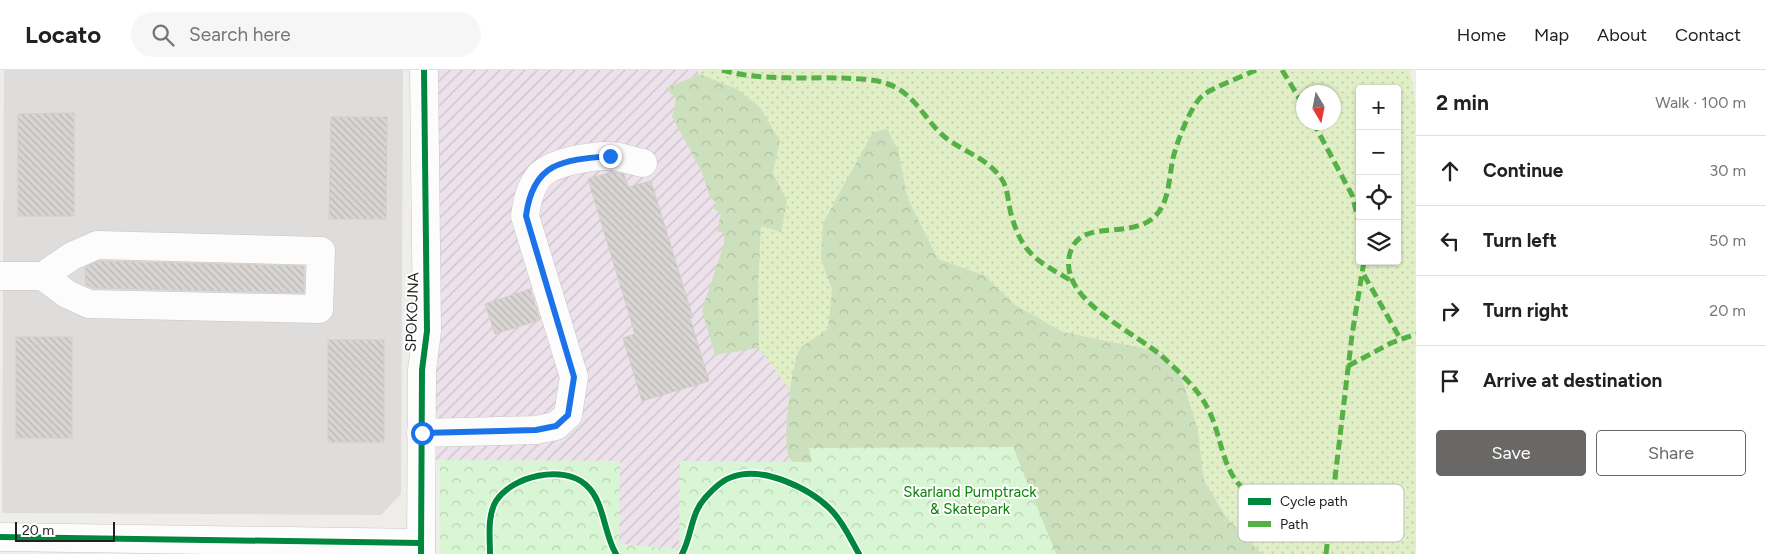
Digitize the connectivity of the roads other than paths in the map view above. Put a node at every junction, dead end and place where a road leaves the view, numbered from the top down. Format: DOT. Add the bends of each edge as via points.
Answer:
graph roads {
  1 [pos="424,70"];
  2 [pos="643,163"];
  3 [pos="0,276"];
  4 [pos="44,276"];
  5 [pos="422,433"];
  6 [pos="0,537"];
  7 [pos="421,548"];
  1 -- 5 [label="street, SPOKOJNA" via="426,331"];
  2 -- 5 [label="street" via="610,156 578,159 538,177 528,196 526,216 574,377 568,415 556,426 536,430"];
  3 -- 4 [label="street"];
  4 -- 4 [label="street" via="67,294 89,304 319,309 321,251 97,245 72,256"];
  5 -- 7 [label="street, SPOKOJNA"];
  6 -- 7 [label="street"];
}
